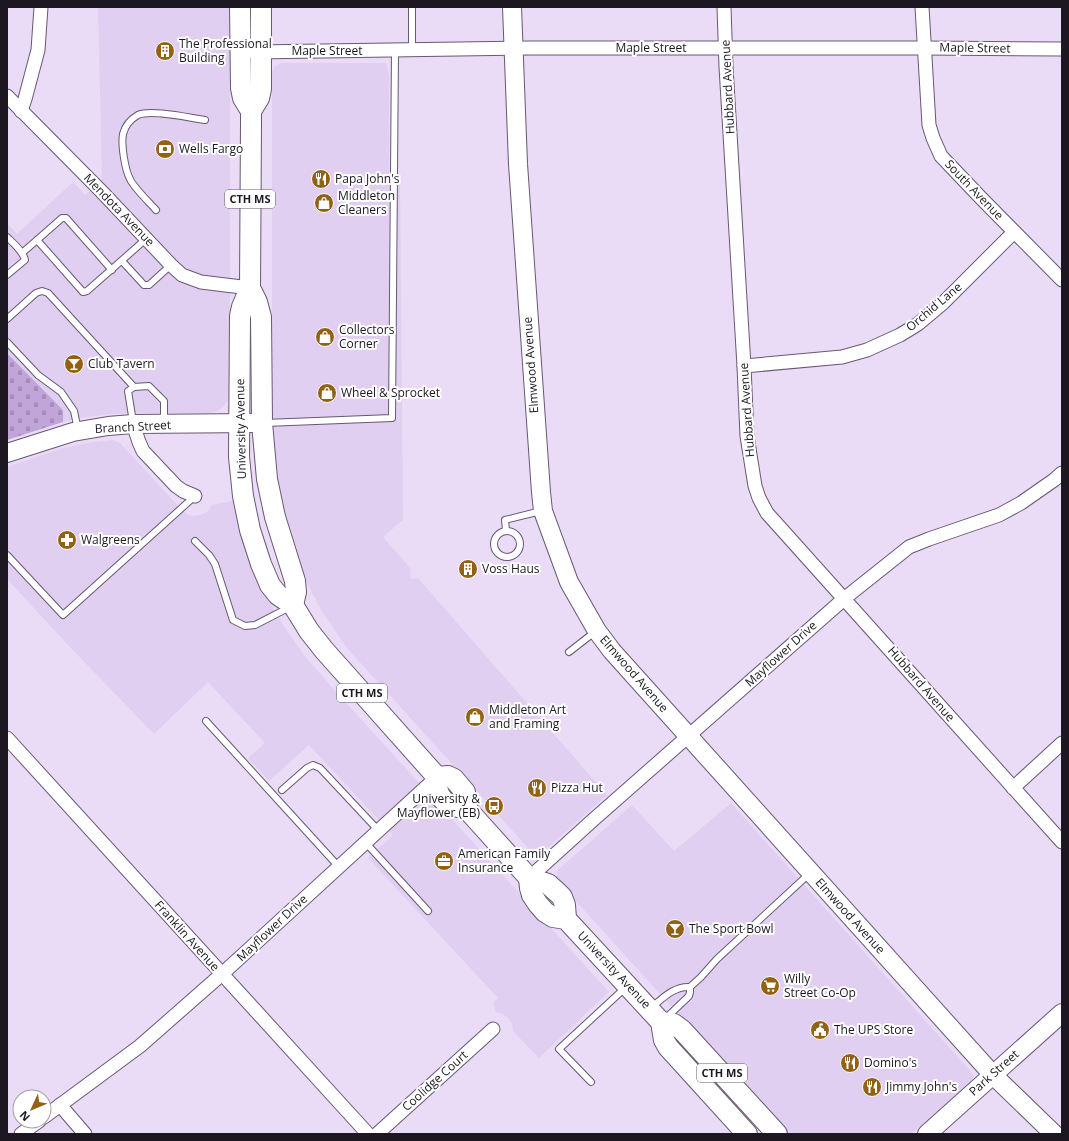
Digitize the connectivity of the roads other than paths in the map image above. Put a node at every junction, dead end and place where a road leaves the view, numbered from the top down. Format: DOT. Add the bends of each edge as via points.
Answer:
graph roads {
  1 [pos="41,7"];
  2 [pos="240,7"];
  3 [pos="261,7"];
  4 [pos="412,7"];
  5 [pos="512,7"];
  6 [pos="724,7"];
  7 [pos="922,7"];
  8 [pos="725,48"];
  9 [pos="924,48"];
  10 [pos="513,49"];
  11 [pos="1062,49"];
  12 [pos="395,50"];
  13 [pos="412,50"];
  14 [pos="262,51"];
  15 [pos="240,52"];
  16 [pos="7,96"];
  17 [pos="21,110"];
  18 [pos="251,111"];
  19 [pos="205,120"];
  20 [pos="156,210"];
  21 [pos="1014,232"];
  22 [pos="7,237"];
  23 [pos="146,239"];
  24 [pos="37,240"];
  25 [pos="22,253"];
  26 [pos="122,261"];
  27 [pos="171,265"];
  28 [pos="112,270"];
  29 [pos="7,275"];
  30 [pos="1062,280"];
  31 [pos="250,288"];
  32 [pos="7,319"];
  33 [pos="7,342"];
  34 [pos="744,366"];
  35 [pos="134,387"];
  36 [pos="262,423"];
  37 [pos="133,424"];
  38 [pos="164,424"];
  39 [pos="239,424"];
  40 [pos="78,432"];
  41 [pos="7,453"];
  42 [pos="1062,473"];
  43 [pos="195,496"];
  44 [pos="543,511"];
  45 [pos="506,530"];
  46 [pos="194,541"];
  47 [pos="7,555"];
  48 [pos="845,598"];
  49 [pos="293,605"];
  50 [pos="597,631"];
  51 [pos="569,652"];
  52 [pos="206,721"];
  53 [pos="689,736"];
  54 [pos="7,738"];
  55 [pos="1062,743"];
  56 [pos="437,776"];
  57 [pos="1013,788"];
  58 [pos="282,790"];
  59 [pos="378,830"];
  60 [pos="365,842"];
  61 [pos="1062,842"];
  62 [pos="339,867"];
  63 [pos="811,872"];
  64 [pos="529,878"];
  65 [pos="428,911"];
  66 [pos="222,974"];
  67 [pos="627,985"];
  68 [pos="690,987"];
  69 [pos="1062,1014"];
  70 [pos="655,1016"];
  71 [pos="493,1029"];
  72 [pos="993,1075"];
  73 [pos="591,1082"];
  74 [pos="60,1105"];
  75 [pos="52,1111"];
  76 [pos="85,1134"];
  77 [pos="368,1134"];
  78 [pos="377,1134"];
  79 [pos="747,1134"];
  80 [pos="777,1134"];
  81 [pos="927,1134"];
  82 [pos="1054,1134"];
  1 -- 17 [label="street" via="38,50"];
  2 -- 15 [label="main road, University Avenue / CTH MS"];
  3 -- 14 [label="main road, University Avenue / CTH MS"];
  4 -- 13 [label="lane"];
  5 -- 10 [label="street, Elmwood Avenue"];
  6 -- 8 [label="street, Hubbard Avenue"];
  7 -- 9 [label="street, South Avenue"];
  8 -- 9 [label="street, Maple Street"];
  8 -- 10 [label="street, Maple Street"];
  8 -- 34 [label="street, Hubbard Avenue"];
  9 -- 11 [label="street, Maple Street"];
  9 -- 21 [label="street, South Avenue" via="929,125 941,156"];
  10 -- 13 [label="street, Maple Street"];
  10 -- 44 [label="street, Elmwood Avenue" via="518,164"];
  12 -- 13 [label="street, Maple Street"];
  12 -- 14 [label="street, Maple Street"];
  12 -- 36 [label="lane" via="392,418"];
  14 -- 15 [label="street, Maple Street"];
  14 -- 18 [label="main road, University Avenue / CTH MS" via="261,89"];
  15 -- 18 [label="main road, University Avenue / CTH MS" via="241,90"];
  16 -- 17 [label="street, Mendota Avenue"];
  17 -- 23 [label="street, Mendota Avenue"];
  18 -- 31 [label="main road, University Avenue / CTH MS"];
  19 -- 20 [label="lane" via="150,113 138,115 128,123 123,134 124,164 130,180"];
  21 -- 30 [label="street, South Avenue"];
  21 -- 34 [label="street, Orchid Lane" via="943,303 900,335 867,350 842,357"];
  22 -- 25 [label="lane"];
  23 -- 26 [label="lane"];
  23 -- 27 [label="street, Mendota Avenue"];
  24 -- 25 [label="lane"];
  24 -- 28 [label="lane" via="83,292"];
  24 -- 28 [label="lane" via="62,218 66,218"];
  25 -- 29 [label="lane" via="25,260"];
  26 -- 27 [label="lane" via="146,286"];
  26 -- 28 [label="lane"];
  27 -- 31 [label="street, Mendota Avenue" via="182,275 201,282"];
  31 -- 36 [label="main road, University Avenue / CTH MS" via="261,316"];
  31 -- 39 [label="main road, University Avenue / CTH MS" via="240,316"];
  32 -- 35 [label="lane" via="36,293 48,293"];
  33 -- 40 [label="lane" via="38,375 61,392 74,411"];
  34 -- 48 [label="street, Hubbard Avenue" via="747,436 759,498 767,513"];
  35 -- 37 [label="lane" via="128,391"];
  35 -- 38 [label="lane" via="149,386 164,401"];
  36 -- 39 [label="street, Branch Street"];
  36 -- 49 [label="main road, University Avenue / CTH MS" via="273,510 296,585"];
  37 -- 38 [label="street, Branch Street"];
  37 -- 40 [label="street, Branch Street"];
  37 -- 43 [label="street" via="143,451 176,486"];
  38 -- 39 [label="street, Branch Street"];
  39 -- 49 [label="main road, University Avenue / CTH MS" via="240,481 253,539 270,585 278,595"];
  40 -- 41 [label="street, Branch Street"];
  42 -- 48 [label="street, Mayflower Drive" via="1021,503 999,515 909,547"];
  43 -- 47 [label="lane" via="63,616"];
  44 -- 45 [label="lane" via="504,520"];
  44 -- 50 [label="street, Elmwood Avenue" via="569,582"];
  45 -- 45 [label="lane" via="496,535 493,545 494,550 502,557 513,556 520,548 516,534"];
  46 -- 49 [label="lane" via="215,564 233,620 245,626 255,625"];
  48 -- 53 [label="street, Mayflower Drive"];
  48 -- 57 [label="street, Hubbard Avenue"];
  49 -- 56 [label="main road, University Avenue / CTH MS" via="324,650"];
  50 -- 51 [label="lane"];
  50 -- 53 [label="street, Elmwood Avenue"];
  52 -- 62 [label="lane"];
  53 -- 63 [label="street, Elmwood Avenue"];
  53 -- 64 [label="street, Mayflower Drive"];
  54 -- 66 [label="street, Franklin Avenue"];
  55 -- 57 [label="street"];
  56 -- 59 [label="street, Mayflower Drive"];
  56 -- 64 [label="main road" via="454,779 464,790 466,808"];
  57 -- 61 [label="street, Hubbard Avenue"];
  58 -- 59 [label="lane" via="313,765 320,768"];
  59 -- 60 [label="street, Mayflower Drive"];
  60 -- 62 [label="street, Mayflower Drive"];
  60 -- 65 [label="lane"];
  62 -- 66 [label="street, Mayflower Drive"];
  63 -- 68 [label="lane"];
  63 -- 72 [label="street, Elmwood Avenue"];
  64 -- 67 [label="main road, University Avenue / CTH MS" via="548,884 562,897 566,919"];
  66 -- 74 [label="street, Mayflower Drive" via="140,1046"];
  66 -- 77 [label="street, Franklin Avenue"];
  67 -- 70 [label="main road, University Avenue / CTH MS"];
  67 -- 73 [label="lane" via="559,1049"];
  68 -- 70 [label="lane" via="673,991"];
  68 -- 70 [label="lane" via="687,998"];
  69 -- 72 [label="street, Park Street"];
  70 -- 79 [label="main road, University Avenue / CTH MS" via="667,1045"];
  70 -- 80 [label="main road, University Avenue / CTH MS" via="682,1030"];
  71 -- 78 [label="street, Coolidge Court"];
  72 -- 81 [label="street, Park Street"];
  72 -- 82 [label="street, Elmwood Avenue"];
  74 -- 75 [label="street, Mayflower Drive"];
  74 -- 76 [label="street"];
}
